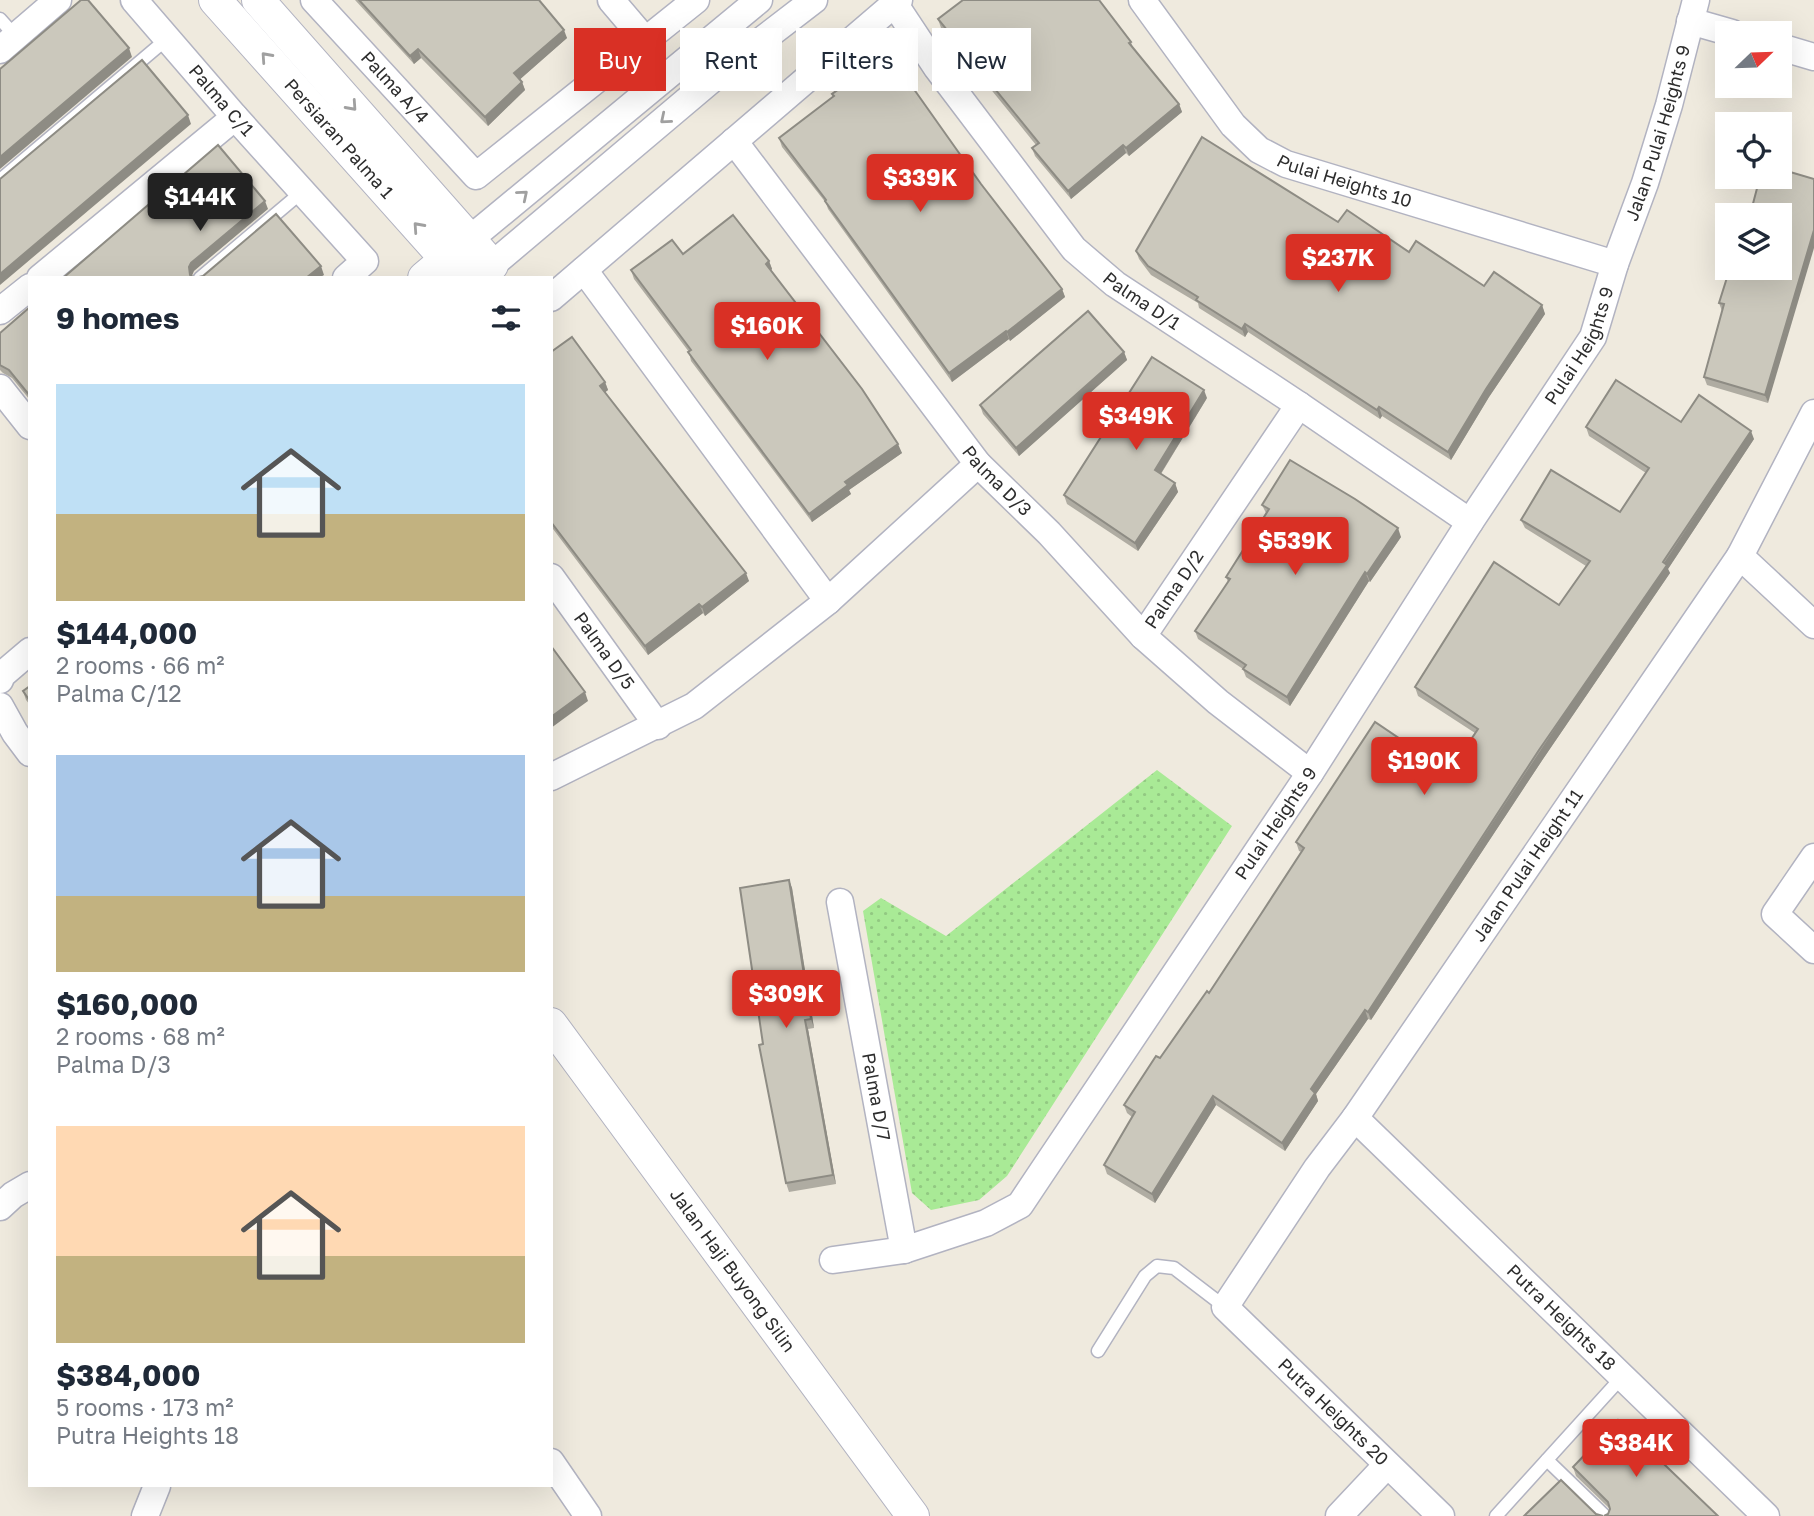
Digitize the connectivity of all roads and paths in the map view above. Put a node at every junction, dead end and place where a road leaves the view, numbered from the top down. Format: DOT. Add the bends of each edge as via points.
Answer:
graph roads {
  1 [pos="58,0"];
  2 [pos="134,0"];
  3 [pos="215,0"];
  4 [pos="258,0"];
  5 [pos="314,0"];
  6 [pos="611,0"];
  7 [pos="696,0"];
  8 [pos="759,0"];
  9 [pos="814,0"];
  10 [pos="1142,0"];
  11 [pos="895,1"];
  12 [pos="1693,10"];
  13 [pos="1715,23"];
  14 [pos="636,28"];
  15 [pos="661,28"];
  16 [pos="5,36"];
  17 [pos="168,37"];
  18 [pos="1792,51"];
  19 [pos="1814,57"];
  20 [pos="583,91"];
  21 [pos="235,117"];
  22 [pos="734,141"];
  23 [pos="0,180"];
  24 [pos="303,191"];
  25 [pos="470,239"];
  26 [pos="1615,264"];
  27 [pos="355,270"];
  28 [pos="584,270"];
  29 [pos="444,272"];
  30 [pos="484,272"];
  31 [pos="42,276"];
  32 [pos="202,276"];
  33 [pos="28,288"];
  34 [pos="553,296"];
  35 [pos="0,311"];
  36 [pos="0,388"];
  37 [pos="1299,405"];
  38 [pos="1814,413"];
  39 [pos="28,424"];
  40 [pos="978,464"];
  41 [pos="1469,522"];
  42 [pos="1740,556"];
  43 [pos="553,580"];
  44 [pos="828,601"];
  45 [pos="1814,625"];
  46 [pos="1143,636"];
  47 [pos="28,652"];
  48 [pos="0,680"];
  49 [pos="0,706"];
  50 [pos="658,726"];
  51 [pos="28,750"];
  52 [pos="1310,773"];
  53 [pos="553,776"];
  54 [pos="1814,857"];
  55 [pos="840,902"];
  56 [pos="1814,950"];
  57 [pos="553,1027"];
  58 [pos="1355,1118"];
  59 [pos="28,1186"];
  60 [pos="0,1207"];
  61 [pos="904,1250"];
  62 [pos="832,1260"];
  63 [pos="1225,1307"];
  64 [pos="1098,1351"];
  65 [pos="1622,1377"];
  66 [pos="1547,1460"];
  67 [pos="553,1465"];
  68 [pos="1387,1465"];
  69 [pos="156,1487"];
  70 [pos="145,1516"];
  71 [pos="588,1516"];
  72 [pos="913,1516"];
  73 [pos="1339,1516"];
  74 [pos="1441,1516"];
  75 [pos="1496,1516"];
  76 [pos="1605,1516"];
  77 [pos="1766,1516"];
  1 -- 16 [label="street"];
  2 -- 17 [label="street, Palma C/1"];
  29 -- 3 [label="street, Persiaran Palma 1, one-way"];
  4 -- 25 [label="street, one-way"];
  5 -- 20 [label="street, Palma A/4" via="476,177"];
  6 -- 14 [label="street"];
  7 -- 15 [label="street"];
  25 -- 8 [label="street, one-way"];
  9 -- 30 [label="street, one-way" via="723,70"];
  10 -- 26 [label="street, Pulai Heights 10" via="1233,125 1259,150 1286,164"];
  11 -- 22 [label="street"];
  11 -- 37 [label="street, Palma D/1" via="937,68 1074,249 1115,284"];
  12 -- 13 [label="street"];
  12 -- 26 [label="street, Jalan Pulai Heights 9" via="1665,118"];
  17 -- 21 [label="street, Palma C/1"];
  17 -- 23 [label="lane"];
  18 -- 19 [label="street"];
  21 -- 24 [label="street, Palma C/1"];
  21 -- 31 [label="street"];
  22 -- 28 [label="street"];
  22 -- 40 [label="street, Palma D/3"];
  24 -- 27 [label="street, Palma C/1"];
  24 -- 32 [label="lane"];
  25 -- 29 [label="street"];
  25 -- 30 [label="street"];
  26 -- 41 [label="street, Pulai Heights 9" via="1593,337"];
  28 -- 34 [label="street"];
  28 -- 44 [label="street"];
  33 -- 35 [label="street"];
  36 -- 39 [label="street"];
  37 -- 41 [label="street, Palma D/1"];
  37 -- 46 [label="street, Palma D/2"];
  38 -- 42 [label="street, Jalan Pulai Height 11"];
  40 -- 44 [label="street"];
  40 -- 46 [label="street, Palma D/3"];
  41 -- 52 [label="street, Pulai Heights 9"];
  42 -- 45 [label="street"];
  42 -- 58 [label="street, Jalan Pulai Height 11"];
  43 -- 50 [label="street, Palma D/5"];
  44 -- 50 [label="street" via="694,706"];
  46 -- 52 [label="street, Palma D/3"];
  47 -- 48 [label="street"];
  49 -- 51 [label="street"];
  50 -- 53 [label="street"];
  52 -- 61 [label="street, Pulai Heights 9" via="1020,1205 986,1223"];
  54 -- 56 [label="street" via="1775,914"];
  55 -- 61 [label="street, Palma D/7"];
  57 -- 72 [label="street, Jalan Haji Buyong Silin"];
  58 -- 63 [label="street, Jalan Pulai Height 11"];
  58 -- 65 [label="street, Putra Heights 18"];
  59 -- 60 [label="street"];
  61 -- 62 [label="street, Pulai Heights 9"];
  63 -- 64 [label="lane" via="1174,1268 1157,1266 1145,1276"];
  63 -- 68 [label="street, Putra Heights 20"];
  65 -- 66 [label="lane"];
  65 -- 77 [label="street, Putra Heights 18"];
  66 -- 75 [label="lane"];
  66 -- 76 [label="lane"];
  67 -- 71 [label="street"];
  68 -- 73 [label="street"];
  68 -- 74 [label="street, Putra Heights 20"];
  69 -- 70 [label="street"];
}
